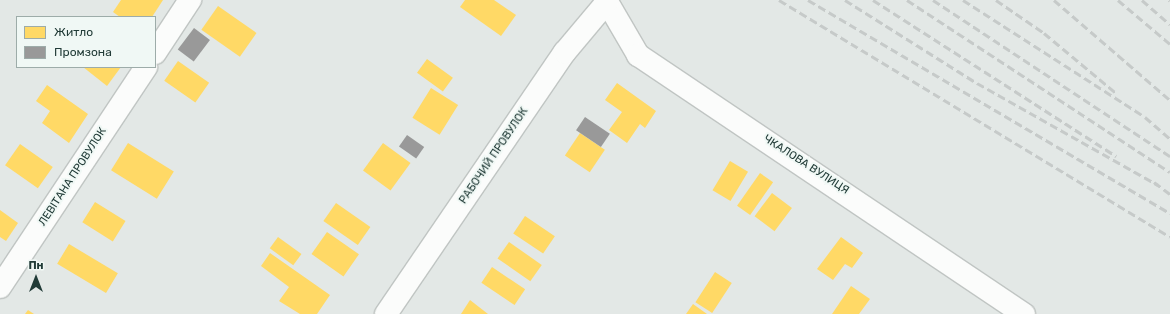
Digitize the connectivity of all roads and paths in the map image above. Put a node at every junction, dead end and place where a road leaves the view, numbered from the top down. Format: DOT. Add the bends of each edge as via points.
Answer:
graph roads {
  1 [pos="190,0"];
  2 [pos="607,1"];
  3 [pos="156,51"];
  4 [pos="145,68"];
  5 [pos="0,288"];
  6 [pos="386,314"];
  7 [pos="1024,314"];
  1 -- 3 [label="street"];
  2 -- 6 [label="street, РАБОЧИЙ ПРОВУЛОК" via="565,52"];
  2 -- 7 [label="street, ЧКАЛОВА ВУЛИЦЯ" via="638,55"];
  4 -- 5 [label="street, ЛЕВІТАНА ПРОВУЛОК"];
}
